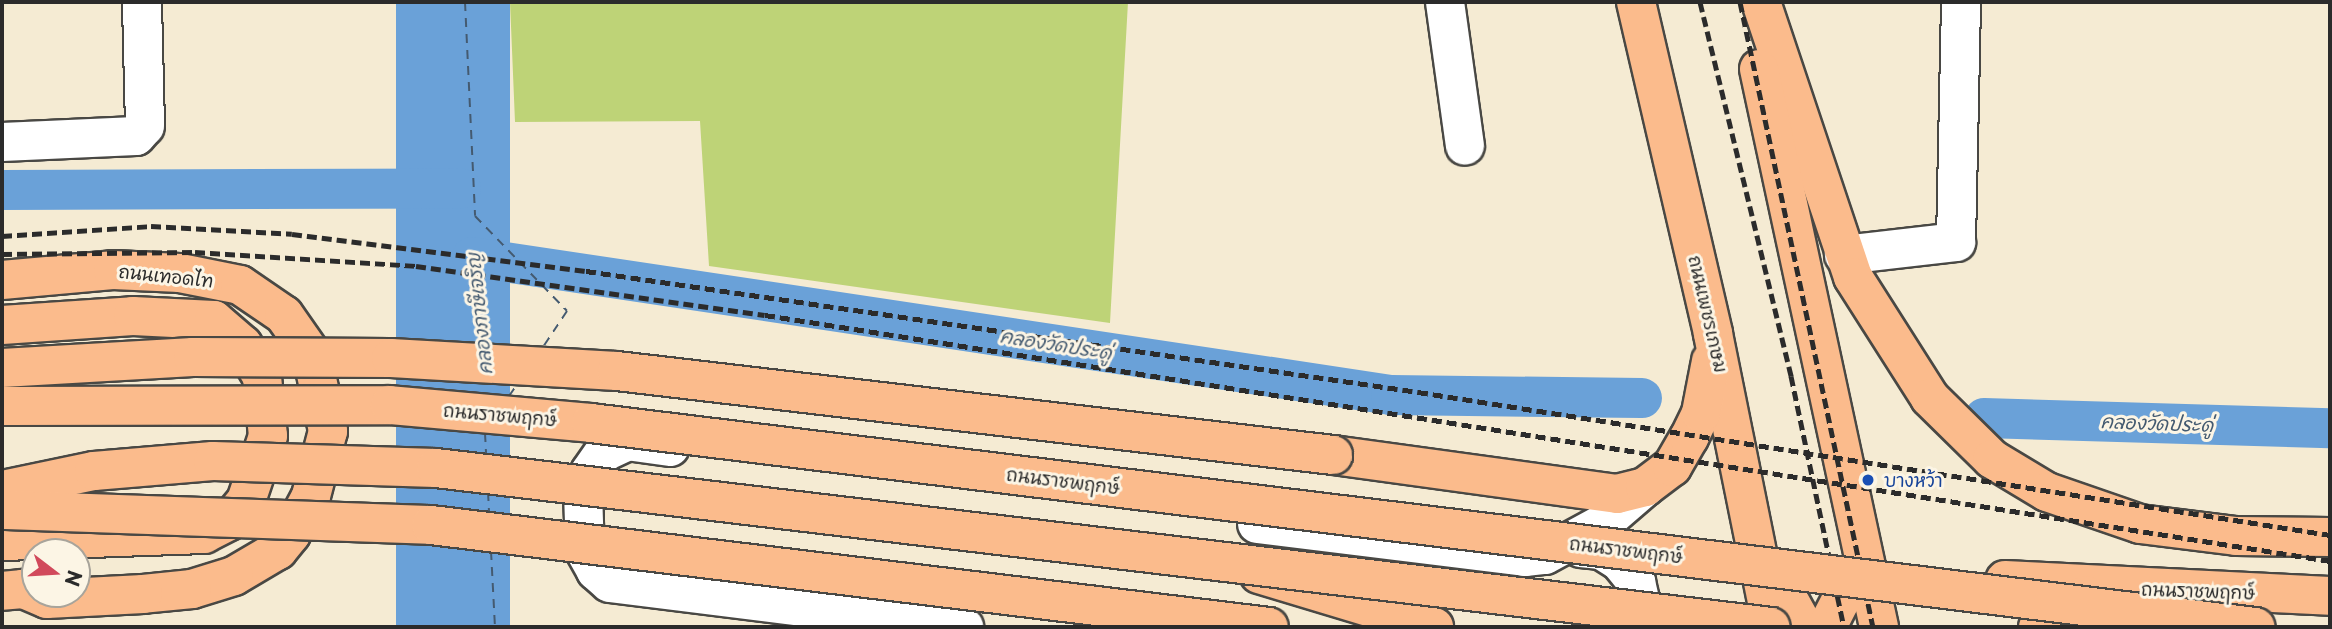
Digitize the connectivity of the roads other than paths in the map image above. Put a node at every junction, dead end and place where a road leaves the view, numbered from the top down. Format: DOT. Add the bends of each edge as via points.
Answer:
graph roads {
  1 [pos="142,2"];
  2 [pos="1445,2"];
  3 [pos="1636,2"];
  4 [pos="1745,2"];
  5 [pos="1761,2"];
  6 [pos="1961,2"];
  7 [pos="2,142"];
  8 [pos="1465,145"];
  9 [pos="1844,255"];
  10 [pos="2,280"];
  11 [pos="2,325"];
  12 [pos="1713,334"];
  13 [pos="2,368"];
  14 [pos="2,406"];
  15 [pos="1645,487"];
  16 [pos="2,490"];
  17 [pos="2,510"];
  18 [pos="2330,537"];
  19 [pos="1755,539"];
  20 [pos="2,541"];
  21 [pos="1545,555"];
  22 [pos="1227,563"];
  23 [pos="1866,570"];
  24 [pos="2124,588"];
  25 [pos="21,589"];
  26 [pos="2,591"];
  27 [pos="91,596"];
  28 [pos="2330,597"];
  29 [pos="34,608"];
  30 [pos="2,618"];
  31 [pos="903,623"];
  32 [pos="964,627"];
  33 [pos="1269,627"];
  34 [pos="1434,627"];
  35 [pos="1639,627"];
  36 [pos="1772,627"];
  37 [pos="1804,627"];
  38 [pos="1827,627"];
  39 [pos="1879,627"];
  40 [pos="2038,627"];
  41 [pos="2256,627"];
  1 -- 7 [label="street" via="145,127 136,136"];
  2 -- 8 [label="street"];
  3 -- 12 [label="main road, ถนนเพชรเกษม"];
  4 -- 23 [label="main road"];
  5 -- 9 [label="main road"];
  6 -- 9 [label="street" via="1956,242"];
  9 -- 18 [label="main road" via="1853,277 1930,398 1992,459 2047,492 2140,524 2236,536"];
  10 -- 27 [label="main road, ถนนเทอดไท" via="113,270 180,273 240,285 284,315 312,355 328,431 311,496 278,550 256,565 192,589"];
  11 -- 20 [label="main road" via="133,316 214,320 243,345 262,377 268,436 246,501 229,521 204,534"];
  12 -- 15 [label="main road" via="1701,413 1672,467"];
  12 -- 19 [label="main road, ถนนเพชรเกษม"];
  13 -- 15 [label="main road, bridge" via="192,357 391,358 590,370 1333,455 1617,494"];
  14 -- 41 [label="main road, ถนนราชพฤกษ์, bridge" via="390,405 591,423"];
  15 -- 21 [label="street" via="1602,524"];
  16 -- 22 [label="main road, bridge" via="94,471 213,461 436,468"];
  17 -- 33 [label="main road, bridge" via="431,525"];
  19 -- 36 [label="main road, ถนนเพชรเกษม"];
  19 -- 37 [label="main road"];
  21 -- 31 [label="street" via="1503,556 628,441 604,452 590,472 583,492 584,551 610,583"];
  21 -- 35 [label="street" via="1579,547 1601,551 1620,562 1636,582 1641,604"];
  22 -- 34 [label="main road, bridge"];
  22 -- 36 [label="main road, bridge"];
  23 -- 24 [label="main road, ถนนราชพฤกษ์"];
  23 -- 38 [label="main road" via="1841,600"];
  23 -- 39 [label="main road"];
  24 -- 28 [label="main road, ถนนราชพฤกษ์"];
  24 -- 40 [label="main road" via="2075,597 2048,611"];
  25 -- 26 [label="main road, ถนนเทอดไท"];
  29 -- 30 [label="main road, ถนนเทอดไท" via="24,615"];
  31 -- 32 [label="street"];
}
